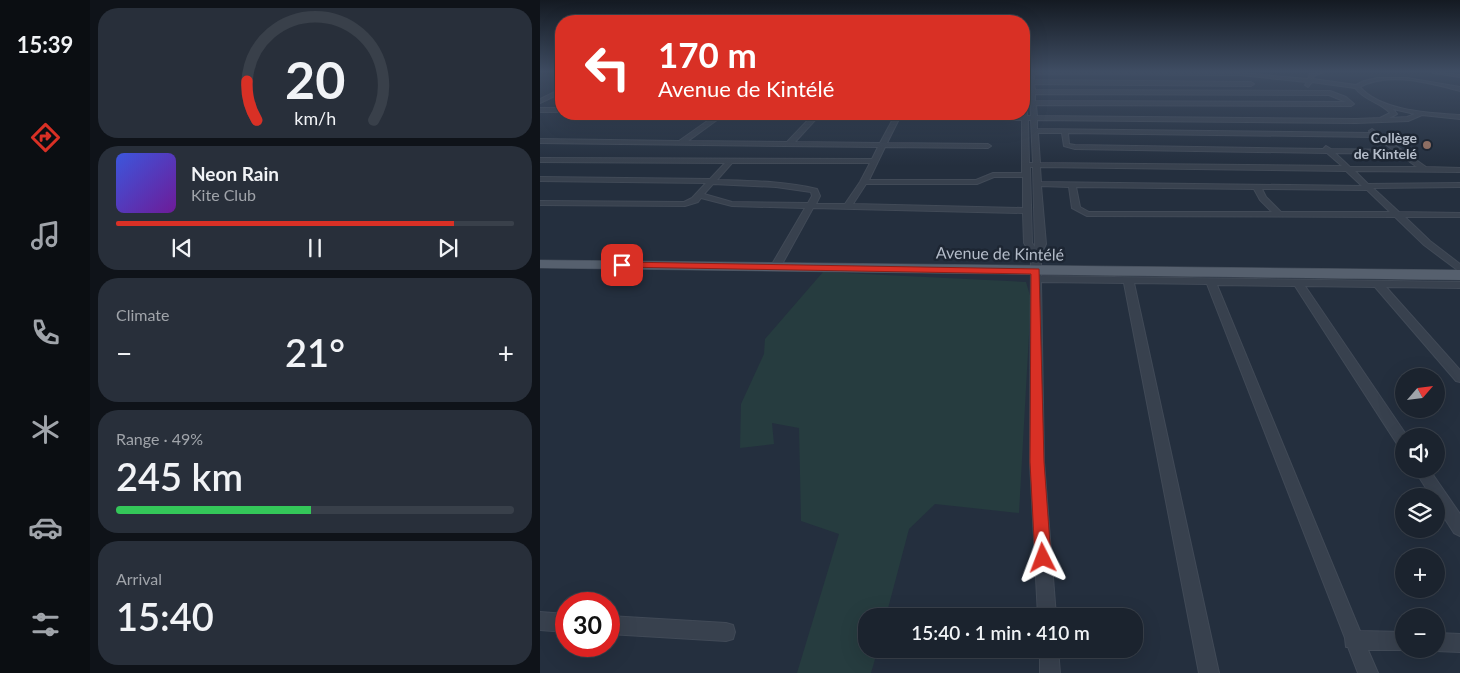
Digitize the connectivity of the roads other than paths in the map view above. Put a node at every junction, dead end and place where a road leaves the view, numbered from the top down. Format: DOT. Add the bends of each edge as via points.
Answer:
graph roads {
  1 [pos="1033,103"];
  2 [pos="1198,103"];
  3 [pos="1274,103"];
  4 [pos="1350,103"];
  5 [pos="1380,103"];
  6 [pos="1386,106"];
  7 [pos="540,112"];
  8 [pos="555,112"];
  9 [pos="1286,113"];
  10 [pos="1422,113"];
  11 [pos="1030,116"];
  12 [pos="1034,116"];
  13 [pos="1460,116"];
  14 [pos="713,120"];
  15 [pos="811,120"];
  16 [pos="895,120"];
  17 [pos="1025,120"];
  18 [pos="1356,121"];
  19 [pos="1035,132"];
  20 [pos="1065,132"];
  21 [pos="1310,133"];
  22 [pos="1215,134"];
  23 [pos="1378,135"];
  24 [pos="540,141"];
  25 [pos="680,143"];
  26 [pos="789,144"];
  27 [pos="882,144"];
  28 [pos="988,146"];
  29 [pos="1226,149"];
  30 [pos="1328,150"];
  31 [pos="1401,152"];
  32 [pos="540,160"];
  33 [pos="730,160"];
  34 [pos="874,161"];
  35 [pos="1026,165"];
  36 [pos="1036,166"];
  37 [pos="1347,168"];
  38 [pos="1425,170"];
  39 [pos="1460,170"];
  40 [pos="1026,175"];
  41 [pos="1214,177"];
  42 [pos="540,179"];
  43 [pos="1258,179"];
  44 [pos="711,182"];
  45 [pos="864,182"];
  46 [pos="1037,184"];
  47 [pos="1072,184"];
  48 [pos="1460,185"];
  49 [pos="1368,187"];
  50 [pos="699,194"];
  51 [pos="540,203"];
  52 [pos="811,206"];
  53 [pos="848,207"];
  54 [pos="1028,211"];
  55 [pos="1278,213"];
  56 [pos="1398,214"];
  57 [pos="1460,215"];
  58 [pos="1036,254"];
  59 [pos="540,264"];
  60 [pos="776,266"];
  61 [pos="1460,269"];
  62 [pos="1036,275"];
  63 [pos="1460,275"];
  64 [pos="1128,280"];
  65 [pos="1211,281"];
  66 [pos="1298,284"];
  67 [pos="1379,285"];
  68 [pos="1460,285"];
  69 [pos="1460,378"];
  70 [pos="1395,429"];
  71 [pos="1427,478"];
  72 [pos="1460,528"];
  73 [pos="1046,608"];
  74 [pos="540,621"];
  75 [pos="555,622"];
  76 [pos="620,626"];
  77 [pos="726,632"];
  78 [pos="1353,640"];
  79 [pos="1395,641"];
  80 [pos="1445,642"];
  81 [pos="1460,643"];
  82 [pos="1049,658"];
  83 [pos="1050,673"];
  84 [pos="1209,673"];
  85 [pos="1368,673"];
  1 -- 12 [label="street"];
  2 -- 9 [label="street"];
  3 -- 9 [label="street"];
  4 -- 9 [label="street"];
  5 -- 6 [label="street"];
  6 -- 9 [label="street" via="1394,114 1392,116"];
  6 -- 10 [label="street"];
  7 -- 8 [label="street"];
  9 -- 12 [label="street"];
  9 -- 18 [label="street"];
  9 -- 21 [label="street"];
  10 -- 13 [label="street"];
  10 -- 18 [label="street" via="1408,119"];
  11 -- 12 [label="street"];
  12 -- 19 [label="street"];
  14 -- 25 [label="street"];
  15 -- 26 [label="street"];
  16 -- 27 [label="street"];
  17 -- 35 [label="street"];
  18 -- 23 [label="street"];
  19 -- 20 [label="street"];
  19 -- 36 [label="street"];
  20 -- 22 [label="street"];
  20 -- 29 [label="street" via="1066,145 1075,147"];
  21 -- 22 [label="street"];
  21 -- 23 [label="street"];
  21 -- 30 [label="street"];
  22 -- 29 [label="street"];
  23 -- 31 [label="street"];
  24 -- 25 [label="street"];
  25 -- 26 [label="street"];
  26 -- 27 [label="street"];
  27 -- 28 [label="street"];
  27 -- 34 [label="street"];
  29 -- 30 [label="street"];
  30 -- 31 [label="street"];
  30 -- 37 [label="street"];
  31 -- 38 [label="street"];
  32 -- 33 [label="street"];
  33 -- 34 [label="street"];
  33 -- 44 [label="street"];
  34 -- 45 [label="street"];
  35 -- 36 [label="street"];
  35 -- 40 [label="street"];
  36 -- 41 [label="street"];
  36 -- 46 [label="street"];
  37 -- 38 [label="street"];
  37 -- 43 [label="street"];
  37 -- 49 [label="street"];
  38 -- 39 [label="street"];
  40 -- 45 [label="street" via="993,175 977,182"];
  40 -- 54 [label="street"];
  41 -- 43 [label="street"];
  41 -- 43 [label="street"];
  41 -- 47 [label="street"];
  42 -- 44 [label="street"];
  43 -- 49 [label="street"];
  43 -- 55 [label="street" via="1263,198"];
  44 -- 50 [label="street"];
  44 -- 52 [label="street" via="803,188 814,191 816,196"];
  45 -- 53 [label="street"];
  46 -- 47 [label="street"];
  46 -- 58 [label="street" via="1041,244"];
  47 -- 55 [label="street" via="1076,208 1087,214"];
  48 -- 49 [label="street"];
  49 -- 56 [label="street"];
  50 -- 51 [label="street" via="695,200 685,204"];
  50 -- 52 [label="street" via="732,204"];
  52 -- 53 [label="street"];
  52 -- 60 [label="street"];
  53 -- 54 [label="street"];
  54 -- 58 [label="street" via="1028,244"];
  55 -- 56 [label="street"];
  56 -- 57 [label="street"];
  56 -- 61 [label="street"];
  58 -- 62 [label="street"];
  59 -- 60 [label="main road, Avenue de Kintélé"];
  60 -- 62 [label="main road, Avenue de Kintélé"];
  62 -- 63 [label="main road, Avenue de Kintélé"];
  62 -- 64 [label="street"];
  62 -- 73 [label="street" via="1037,462"];
  64 -- 65 [label="street"];
  64 -- 84 [label="street"];
  65 -- 66 [label="street"];
  65 -- 78 [label="street"];
  66 -- 67 [label="street"];
  66 -- 70 [label="street"];
  67 -- 68 [label="street"];
  67 -- 69 [label="street"];
  71 -- 72 [label="street"];
  74 -- 75 [label="street"];
  76 -- 77 [label="street"];
  78 -- 79 [label="street"];
  78 -- 85 [label="street"];
  80 -- 81 [label="street"];
  82 -- 83 [label="street"];
}
